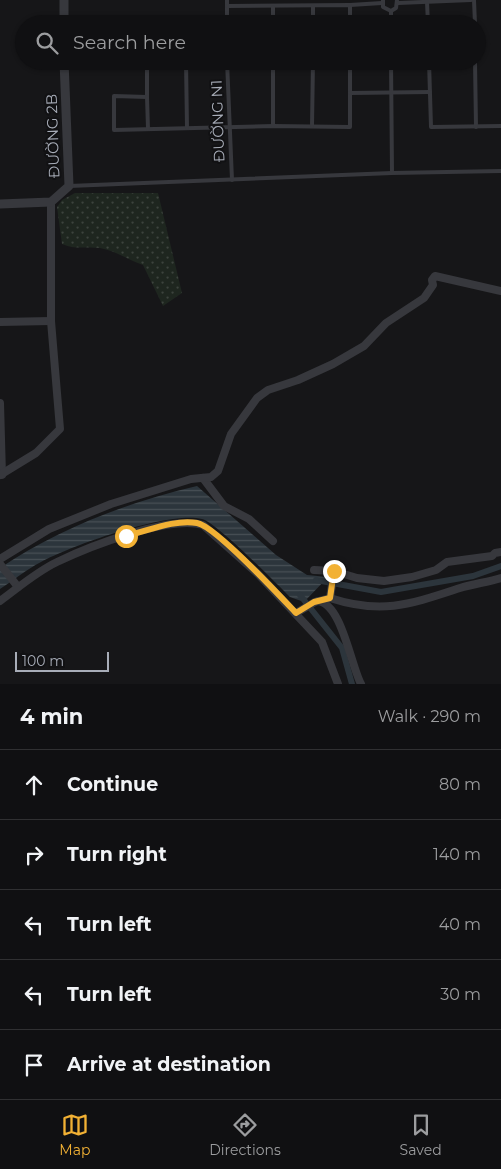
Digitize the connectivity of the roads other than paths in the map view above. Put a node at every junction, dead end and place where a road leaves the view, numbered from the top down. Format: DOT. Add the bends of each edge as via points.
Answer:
graph roads {
  1 [pos="64,0"];
  2 [pos="226,0"];
  3 [pos="472,0"];
  4 [pos="383,2"];
  5 [pos="397,2"];
  6 [pos="427,2"];
  7 [pos="350,5"];
  8 [pos="227,6"];
  9 [pos="313,6"];
  10 [pos="273,7"];
  11 [pos="391,11"];
  12 [pos="64,15"];
  13 [pos="227,15"];
  14 [pos="273,15"];
  15 [pos="313,15"];
  16 [pos="350,15"];
  17 [pos="391,15"];
  18 [pos="428,15"];
  19 [pos="474,15"];
  20 [pos="64,70"];
  21 [pos="147,70"];
  22 [pos="186,70"];
  23 [pos="227,70"];
  24 [pos="273,70"];
  25 [pos="312,70"];
  26 [pos="350,70"];
  27 [pos="391,70"];
  28 [pos="429,70"];
  29 [pos="475,70"];
  30 [pos="350,92"];
  31 [pos="391,92"];
  32 [pos="430,92"];
  33 [pos="147,96"];
  34 [pos="272,126"];
  35 [pos="312,126"];
  36 [pos="501,126"];
  37 [pos="229,127"];
  38 [pos="476,127"];
  39 [pos="148,128"];
  40 [pos="187,128"];
  41 [pos="501,172"];
  42 [pos="392,173"];
  43 [pos="232,180"];
  44 [pos="69,186"];
  45 [pos="51,202"];
  46 [pos="0,204"];
  47 [pos="501,291"];
  48 [pos="51,321"];
  49 [pos="0,322"];
  50 [pos="0,403"];
  51 [pos="0,418"];
  52 [pos="1,476"];
  53 [pos="208,483"];
  54 [pos="273,541"];
  55 [pos="501,552"];
  56 [pos="0,563"];
  57 [pos="314,570"];
  58 [pos="334,572"];
  59 [pos="501,578"];
  60 [pos="17,585"];
  61 [pos="330,596"];
  62 [pos="0,601"];
  63 [pos="316,602"];
  64 [pos="296,613"];
  65 [pos="338,684"];
  66 [pos="361,684"];
  1 -- 12 [label="street"];
  2 -- 8 [label="lane"];
  3 -- 6 [label="lane"];
  3 -- 19 [label="lane"];
  4 -- 7 [label="lane"];
  4 -- 11 [label="lane" via="384,9"];
  5 -- 6 [label="lane"];
  5 -- 11 [label="lane"];
  6 -- 18 [label="lane"];
  7 -- 9 [label="lane"];
  7 -- 16 [label="lane"];
  8 -- 10 [label="lane"];
  8 -- 13 [label="lane"];
  9 -- 10 [label="lane"];
  9 -- 15 [label="lane"];
  10 -- 14 [label="lane"];
  11 -- 17 [label="lane"];
  20 -- 44 [label="street, ĐƯỜNG 2B"];
  21 -- 33 [label="lane"];
  22 -- 40 [label="lane"];
  23 -- 37 [label="lane, ĐƯỜNG N1"];
  24 -- 34 [label="lane"];
  25 -- 35 [label="lane"];
  26 -- 30 [label="lane"];
  27 -- 31 [label="lane"];
  28 -- 32 [label="lane"];
  29 -- 38 [label="lane"];
  30 -- 31 [label="lane"];
  30 -- 35 [label="lane" via="350,127"];
  31 -- 32 [label="lane"];
  31 -- 42 [label="lane"];
  32 -- 38 [label="lane" via="431,127"];
  33 -- 39 [label="lane"];
  33 -- 39 [label="lane" via="114,96 114,130"];
  34 -- 35 [label="lane"];
  34 -- 37 [label="lane"];
  36 -- 38 [label="lane"];
  37 -- 40 [label="lane"];
  37 -- 43 [label="lane, ĐƯỜNG N1"];
  39 -- 40 [label="lane"];
  41 -- 42 [label="lane"];
  42 -- 43 [label="lane"];
  43 -- 44 [label="lane"];
  44 -- 45 [label="street, ĐƯỜNG 2B"];
  45 -- 46 [label="street"];
  45 -- 48 [label="street"];
  47 -- 53 [label="street" via="433,277 433,285 424,298 386,323 364,346 333,364 268,390 257,398 232,434 218,471"];
  48 -- 49 [label="street"];
  48 -- 52 [label="street" via="60,429 36,453"];
  50 -- 51 [label="street"];
  51 -- 52 [label="street"];
  53 -- 54 [label="street" via="224,506 249,520"];
  53 -- 56 [label="street" via="191,479 111,504 49,529"];
  55 -- 58 [label="street" via="447,562 436,570 397,580 357,578"];
  56 -- 60 [label="street"];
  57 -- 58 [label="street"];
  58 -- 61 [label="street"];
  59 -- 61 [label="street" via="409,605 373,607 348,604"];
  60 -- 62 [label="street"];
  60 -- 64 [label="street" via="57,562 100,544 167,525 195,523 203,525 238,555"];
  61 -- 63 [label="street"];
  63 -- 64 [label="street"];
  63 -- 66 [label="street" via="328,606 343,633"];
  64 -- 65 [label="street" via="322,642"];
}
